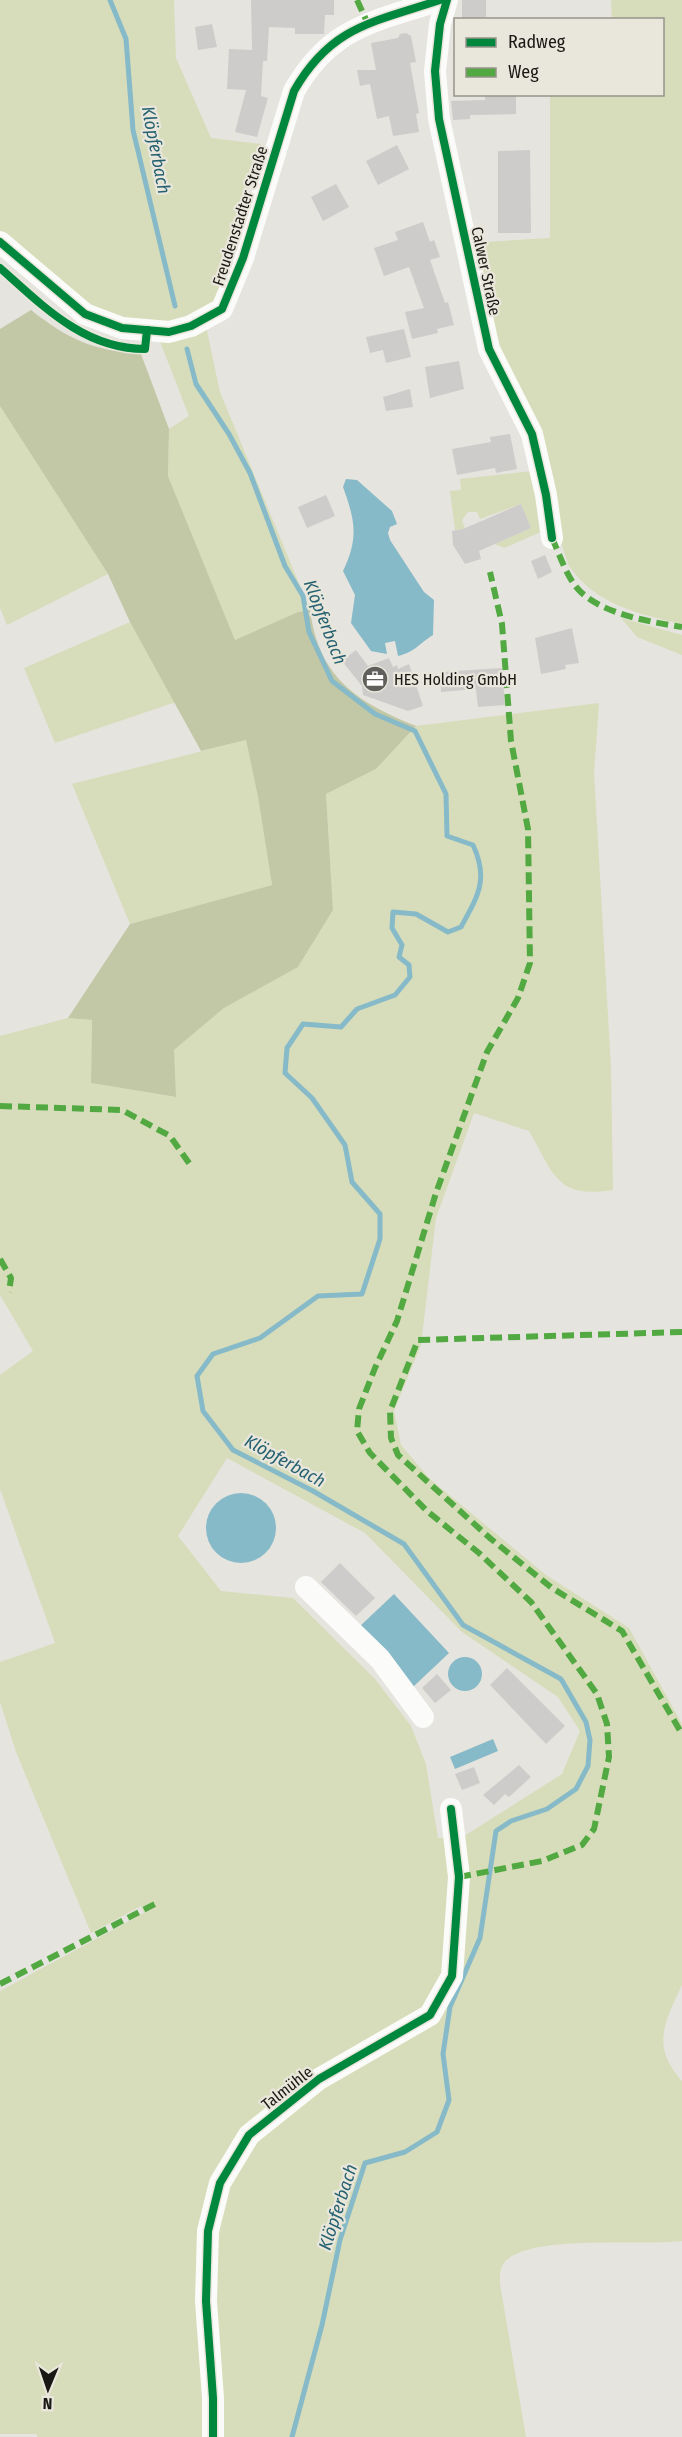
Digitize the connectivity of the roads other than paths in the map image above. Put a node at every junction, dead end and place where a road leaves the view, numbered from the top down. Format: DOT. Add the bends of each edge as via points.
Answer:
graph roads {
  1 [pos="440,0"];
  2 [pos="447,0"];
  3 [pos="0,242"];
  4 [pos="552,538"];
  5 [pos="306,1587"];
  6 [pos="423,1717"];
  7 [pos="451,1809"];
  8 [pos="213,2437"];
  1 -- 3 [label="street, Freudenstadter Straße" via="344,34 320,52 306,69 294,91 243,258 222,309 191,326 169,332 122,328 85,314"];
  2 -- 4 [label="street, Calwer Straße" via="435,71 439,119 489,349 532,434"];
  5 -- 6 [label="street" via="380,1659"];
  7 -- 8 [label="street, Talmühle" via="459,1877 452,1976 430,2015 319,2079 249,2135 220,2183 208,2231"];
}
